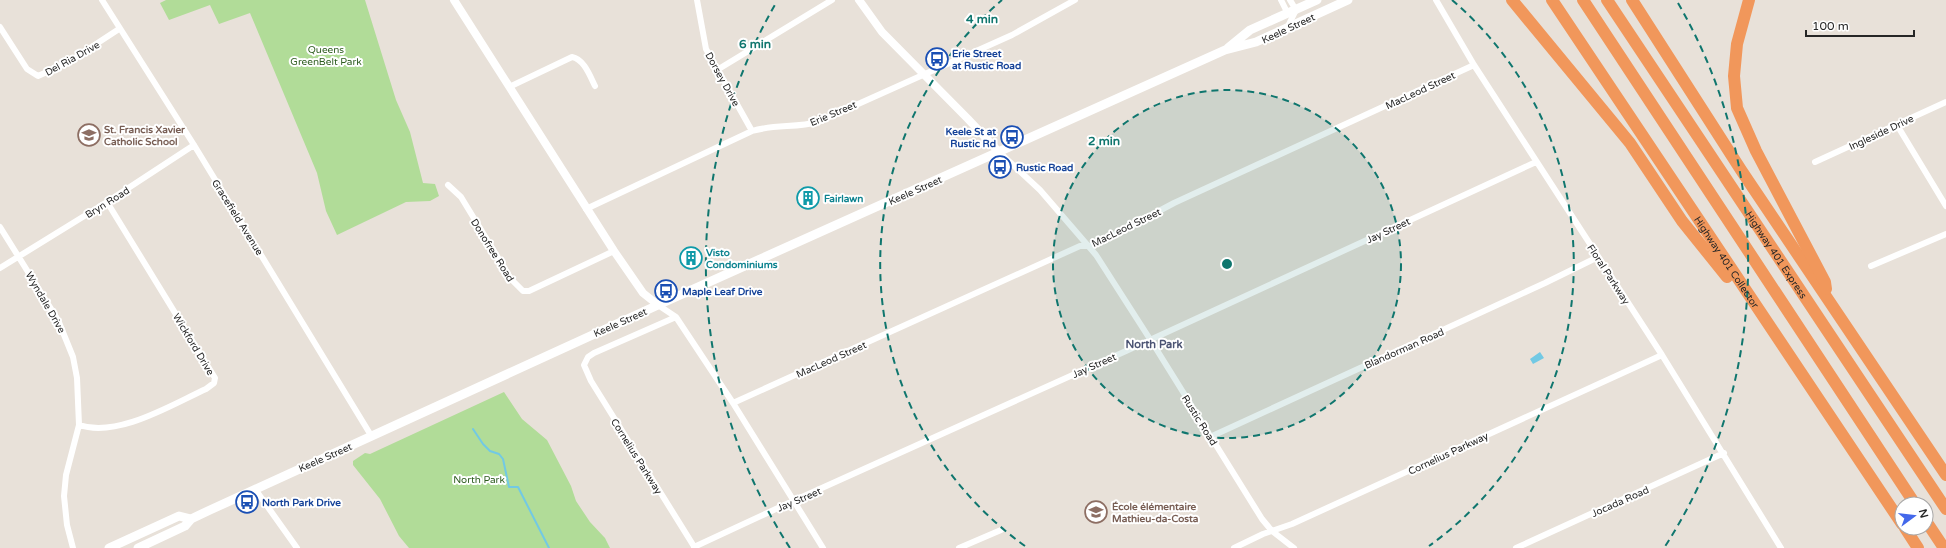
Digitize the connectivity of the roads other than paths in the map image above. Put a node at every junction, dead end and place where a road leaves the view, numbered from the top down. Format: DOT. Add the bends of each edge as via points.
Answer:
graph roads {
  1 [pos="102,0"];
  2 [pos="454,0"];
  3 [pos="697,0"];
  4 [pos="832,0"];
  5 [pos="859,0"];
  6 [pos="1075,0"];
  7 [pos="1280,0"];
  8 [pos="1290,0"];
  9 [pos="1317,0"];
  10 [pos="1348,0"];
  11 [pos="1436,0"];
  12 [pos="1512,0"];
  13 [pos="1548,0"];
  14 [pos="1552,0"];
  15 [pos="1583,0"];
  16 [pos="1607,0"];
  17 [pos="1632,0"];
  18 [pos="1749,0"];
  19 [pos="1292,12"];
  20 [pos="0,27"];
  21 [pos="1286,29"];
  22 [pos="119,30"];
  23 [pos="1573,32"];
  24 [pos="1225,50"];
  25 [pos="1474,65"];
  26 [pos="718,70"];
  27 [pos="923,73"];
  28 [pos="595,86"];
  29 [pos="509,88"];
  30 [pos="1946,102"];
  31 [pos="1897,125"];
  32 [pos="752,131"];
  33 [pos="194,145"];
  34 [pos="999,152"];
  35 [pos="1536,162"];
  36 [pos="1815,162"];
  37 [pos="448,185"];
  38 [pos="108,202"];
  39 [pos="1946,206"];
  40 [pos="586,209"];
  41 [pos="0,227"];
  42 [pos="1946,234"];
  43 [pos="1089,246"];
  44 [pos="614,251"];
  45 [pos="18,256"];
  46 [pos="1598,257"];
  47 [pos="1872,266"];
  48 [pos="0,268"];
  49 [pos="1828,300"];
  50 [pos="658,305"];
  51 [pos="676,317"];
  52 [pos="1149,338"];
  53 [pos="1778,340"];
  54 [pos="1662,355"];
  55 [pos="585,361"];
  56 [pos="733,403"];
  57 [pos="79,425"];
  58 [pos="372,436"];
  59 [pos="1210,436"];
  60 [pos="1724,453"];
  61 [pos="1946,475"];
  62 [pos="255,489"];
  63 [pos="1910,496"];
  64 [pos="793,501"];
  65 [pos="1946,509"];
  66 [pos="1894,512"];
  67 [pos="191,519"];
  68 [pos="1001,530"];
  69 [pos="1272,531"];
  70 [pos="1934,533"];
  71 [pos="1910,536"];
  72 [pos="72,548"];
  73 [pos="110,548"];
  74 [pos="138,548"];
  75 [pos="297,548"];
  76 [pos="695,548"];
  77 [pos="823,548"];
  78 [pos="959,548"];
  79 [pos="1234,548"];
  80 [pos="1294,548"];
  81 [pos="1516,548"];
  82 [pos="1780,548"];
  83 [pos="1918,548"];
  84 [pos="1944,548"];
  1 -- 22 [label="street, Gracefield Avenue"];
  2 -- 29 [label="street"];
  3 -- 26 [label="street, Dorsey Drive" via="706,49"];
  4 -- 26 [label="street"];
  5 -- 27 [label="street, Rustic Road" via="882,32"];
  6 -- 27 [label="street, Erie Street" via="1012,35"];
  7 -- 19 [label="street"];
  8 -- 19 [label="street"];
  9 -- 19 [label="main road, Keele Street"];
  10 -- 21 [label="main road, Keele Street"];
  11 -- 25 [label="street, Floral Parkway"];
  12 -- 53 [label="highway" via="1630,143 1682,221"];
  13 -- 23 [label="highway"];
  14 -- 23 [label="highway, Highway 401 Collector"];
  15 -- 63 [label="highway"];
  16 -- 65 [label="highway, Highway 401 Express"];
  17 -- 49 [label="highway"];
  18 -- 49 [label="highway" via="1737,44 1734,76 1737,108 1756,151 1825,282"];
  19 -- 21 [label="street"];
  19 -- 24 [label="main road, Keele Street" via="1250,30"];
  20 -- 22 [label="street, Del Ria Drive" via="25,66 32,74 38,76 67,63"];
  21 -- 24 [label="main road, Keele Street" via="1256,42"];
  22 -- 33 [label="street, Gracefield Avenue"];
  23 -- 53 [label="highway, Highway 401 Collector"];
  24 -- 34 [label="main road, Keele Street"];
  25 -- 35 [label="street, Floral Parkway"];
  25 -- 43 [label="street, MacLeod Street" via="1188,197"];
  26 -- 32 [label="street, Dorsey Drive"];
  27 -- 32 [label="street, Erie Street" via="818,122"];
  27 -- 34 [label="street, Rustic Road"];
  28 -- 29 [label="street" via="582,63 572,57"];
  29 -- 40 [label="street"];
  30 -- 31 [label="street, Ingleside Drive"];
  31 -- 36 [label="street, Ingleside Drive"];
  31 -- 39 [label="street"];
  32 -- 40 [label="street, Erie Street"];
  33 -- 38 [label="street, Bryn Road"];
  33 -- 58 [label="street, Gracefield Avenue"];
  34 -- 43 [label="street, Rustic Road" via="1040,190"];
  34 -- 50 [label="main road, Keele Street"];
  35 -- 46 [label="street, Floral Parkway"];
  35 -- 52 [label="street, Jay Street"];
  37 -- 44 [label="street, Donofree Road" via="461,197 511,279 523,291 529,291"];
  38 -- 45 [label="street, Bryn Road"];
  38 -- 57 [label="street, Wickford Drive" via="215,378 214,383 206,389 120,427 98,429"];
  40 -- 44 [label="street"];
  41 -- 45 [label="street, Wyndale Drive"];
  42 -- 47 [label="street"];
  43 -- 52 [label="street, Rustic Road"];
  43 -- 56 [label="street, MacLeod Street" via="1080,246"];
  44 -- 50 [label="street" via="643,293"];
  45 -- 48 [label="street, Bryn Road"];
  45 -- 57 [label="street, Wyndale Drive" via="58,320 71,349 77,378"];
  46 -- 54 [label="street, Floral Parkway"];
  46 -- 59 [label="street, Blandorman Road"];
  49 -- 61 [label="highway"];
  50 -- 51 [label="street"];
  50 -- 58 [label="main road, Keele Street"];
  51 -- 55 [label="street, Keele Street" via="594,353"];
  51 -- 56 [label="street"];
  52 -- 59 [label="street, Rustic Road"];
  52 -- 64 [label="street, Jay Street"];
  53 -- 66 [label="highway, Highway 401 Collector"];
  54 -- 60 [label="street, Floral Parkway"];
  54 -- 69 [label="street, Cornelius Parkway"];
  55 -- 76 [label="street, Cornelius Parkway" via="585,370 591,381"];
  56 -- 64 [label="street"];
  57 -- 72 [label="street, Wyndale Drive" via="66,475 64,496"];
  58 -- 62 [label="main road, Keele Street"];
  59 -- 69 [label="street, Rustic Road"];
  60 -- 81 [label="street, Jocada Road"];
  60 -- 82 [label="street, Floral Parkway"];
  62 -- 67 [label="main road, Keele Street"];
  62 -- 75 [label="street"];
  64 -- 76 [label="street, Jay Street"];
  64 -- 77 [label="street"];
  67 -- 73 [label="main road, Keele Street" via="179,516"];
  67 -- 74 [label="main road, Keele Street" via="185,526"];
  68 -- 78 [label="street"];
  69 -- 79 [label="street, Cornelius Parkway"];
  69 -- 80 [label="street, Rustic Road"];
  70 -- 84 [label="highway"];
  71 -- 83 [label="highway"];
}
